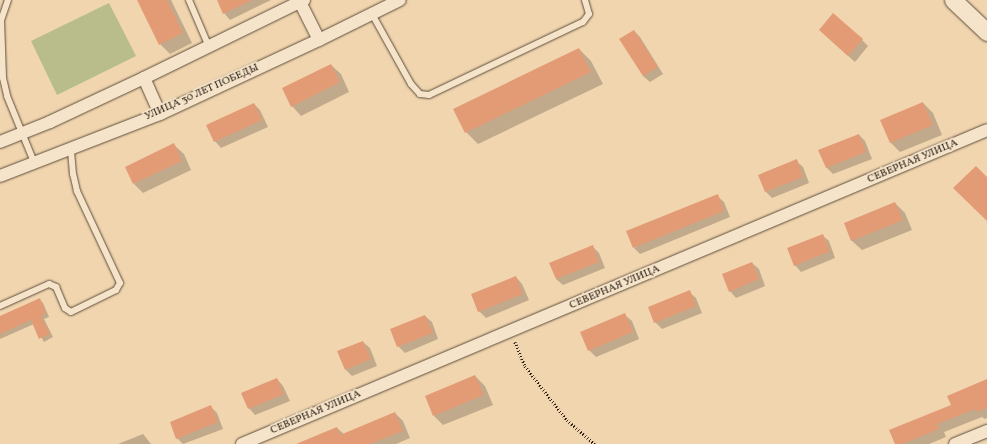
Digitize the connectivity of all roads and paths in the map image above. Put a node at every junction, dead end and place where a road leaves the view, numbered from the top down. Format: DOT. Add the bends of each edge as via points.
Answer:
graph roads {
  1 [pos="8,0"];
  2 [pos="189,0"];
  3 [pos="400,0"];
  4 [pos="585,0"];
  5 [pos="953,0"];
  6 [pos="301,1"];
  7 [pos="372,14"];
  8 [pos="0,19"];
  9 [pos="987,32"];
  10 [pos="319,40"];
  11 [pos="209,46"];
  12 [pos="144,78"];
  13 [pos="160,114"];
  14 [pos="987,130"];
  15 [pos="22,133"];
  16 [pos="0,142"];
  17 [pos="67,150"];
  18 [pos="34,162"];
  19 [pos="0,176"];
  20 [pos="0,306"];
  21 [pos="511,332"];
  22 [pos="987,431"];
  23 [pos="242,444"];
  24 [pos="595,444"];
  25 [pos="955,444"];
  1 -- 8 [label="lane"];
  2 -- 11 [label="lane"];
  3 -- 7 [label="street, УЛИЦА 30 ЛЕТ ПОБЕДЫ"];
  4 -- 7 [label="lane" via="589,14 583,22 429,95 420,94 411,84"];
  5 -- 9 [label="main road"];
  6 -- 10 [label="street"];
  6 -- 11 [label="street"];
  7 -- 10 [label="street, УЛИЦА 30 ЛЕТ ПОБЕДЫ"];
  8 -- 15 [label="lane" via="3,78 7,96"];
  10 -- 13 [label="street, УЛИЦА 30 ЛЕТ ПОБЕДЫ"];
  11 -- 12 [label="street"];
  12 -- 13 [label="street"];
  12 -- 15 [label="street"];
  13 -- 17 [label="street, УЛИЦА 30 ЛЕТ ПОБЕДЫ"];
  14 -- 21 [label="street, СЕВЕРНАЯ УЛИЦА"];
  15 -- 16 [label="street"];
  15 -- 18 [label="lane"];
  17 -- 18 [label="street, УЛИЦА 30 ЛЕТ ПОБЕДЫ"];
  17 -- 20 [label="lane" via="77,191 120,283 116,290 71,312 65,308 56,287 49,284"];
  18 -- 19 [label="street, УЛИЦА 30 ЛЕТ ПОБЕДЫ"];
  21 -- 23 [label="street, СЕВЕРНАЯ УЛИЦА"];
  21 -- 24 [label="path" via="525,366 566,420"];
  22 -- 25 [label="street"];
}
